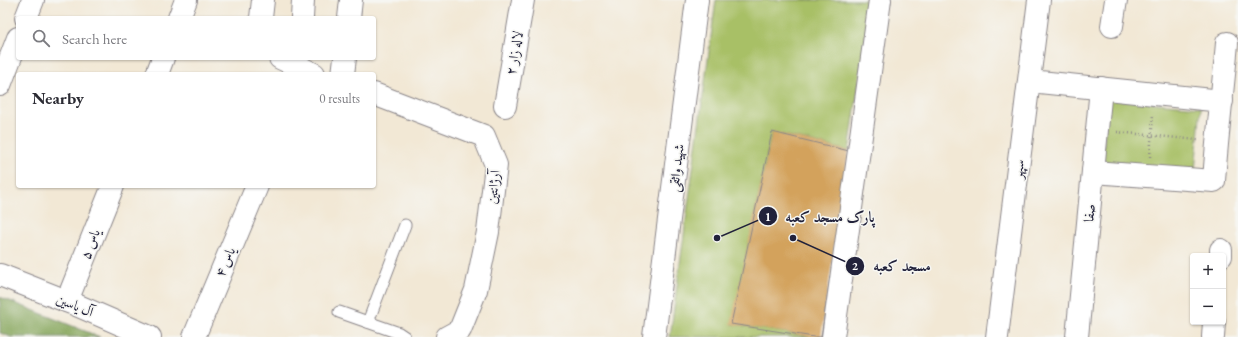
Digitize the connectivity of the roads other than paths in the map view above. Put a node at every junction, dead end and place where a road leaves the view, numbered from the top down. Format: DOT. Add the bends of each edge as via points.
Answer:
graph roads {
  1 [pos="33,0"];
  2 [pos="186,0"];
  3 [pos="263,0"];
  4 [pos="303,0"];
  5 [pos="351,0"];
  6 [pos="522,0"];
  7 [pos="697,0"];
  8 [pos="880,0"];
  9 [pos="1039,0"];
  10 [pos="1116,0"];
  11 [pos="27,16"];
  12 [pos="180,16"];
  13 [pos="261,16"];
  14 [pos="302,16"];
  15 [pos="349,16"];
  16 [pos="1112,26"];
  17 [pos="16,43"];
  18 [pos="1227,43"];
  19 [pos="162,60"];
  20 [pos="285,60"];
  21 [pos="345,60"];
  22 [pos="310,70"];
  23 [pos="158,72"];
  24 [pos="343,72"];
  25 [pos="1030,81"];
  26 [pos="0,85"];
  27 [pos="1101,88"];
  28 [pos="376,95"];
  29 [pos="1222,101"];
  30 [pos="505,106"];
  31 [pos="1093,172"];
  32 [pos="112,188"];
  33 [pos="256,188"];
  34 [pos="404,225"];
  35 [pos="0,276"];
  36 [pos="67,301"];
  37 [pos="339,312"];
  38 [pos="368,322"];
  39 [pos="1214,325"];
  40 [pos="460,335"];
  41 [pos="150,337"];
  42 [pos="194,337"];
  43 [pos="405,337"];
  44 [pos="654,337"];
  45 [pos="832,337"];
  46 [pos="997,337"];
  47 [pos="1077,337"];
  48 [pos="1213,337"];
  1 -- 11 [label="street"];
  2 -- 12 [label="street"];
  3 -- 13 [label="street"];
  4 -- 14 [label="street"];
  5 -- 15 [label="street"];
  6 -- 30 [label="street, لاله زار ۲"];
  7 -- 44 [label="street, شهید واثقی"];
  8 -- 45 [label="street"];
  9 -- 25 [label="street, سپهر"];
  10 -- 16 [label="street"];
  17 -- 26 [label="street"];
  18 -- 29 [label="street"];
  19 -- 23 [label="street"];
  20 -- 22 [label="street"];
  21 -- 24 [label="street"];
  25 -- 27 [label="street"];
  25 -- 46 [label="street, سپهر"];
  27 -- 29 [label="street"];
  27 -- 31 [label="street, صفا"];
  28 -- 40 [label="street, آرژانتین" via="484,136 496,165 488,232 479,276"];
  29 -- 31 [label="street" via="1214,181"];
  31 -- 47 [label="street, صفا"];
  32 -- 36 [label="street, یاس ۵"];
  33 -- 42 [label="street, یاس ۴"];
  34 -- 38 [label="lane"];
  35 -- 36 [label="street, آل یاسین"];
  36 -- 41 [label="street, آل یاسین"];
  37 -- 38 [label="lane"];
  38 -- 43 [label="lane"];
  39 -- 48 [label="street"];
}
